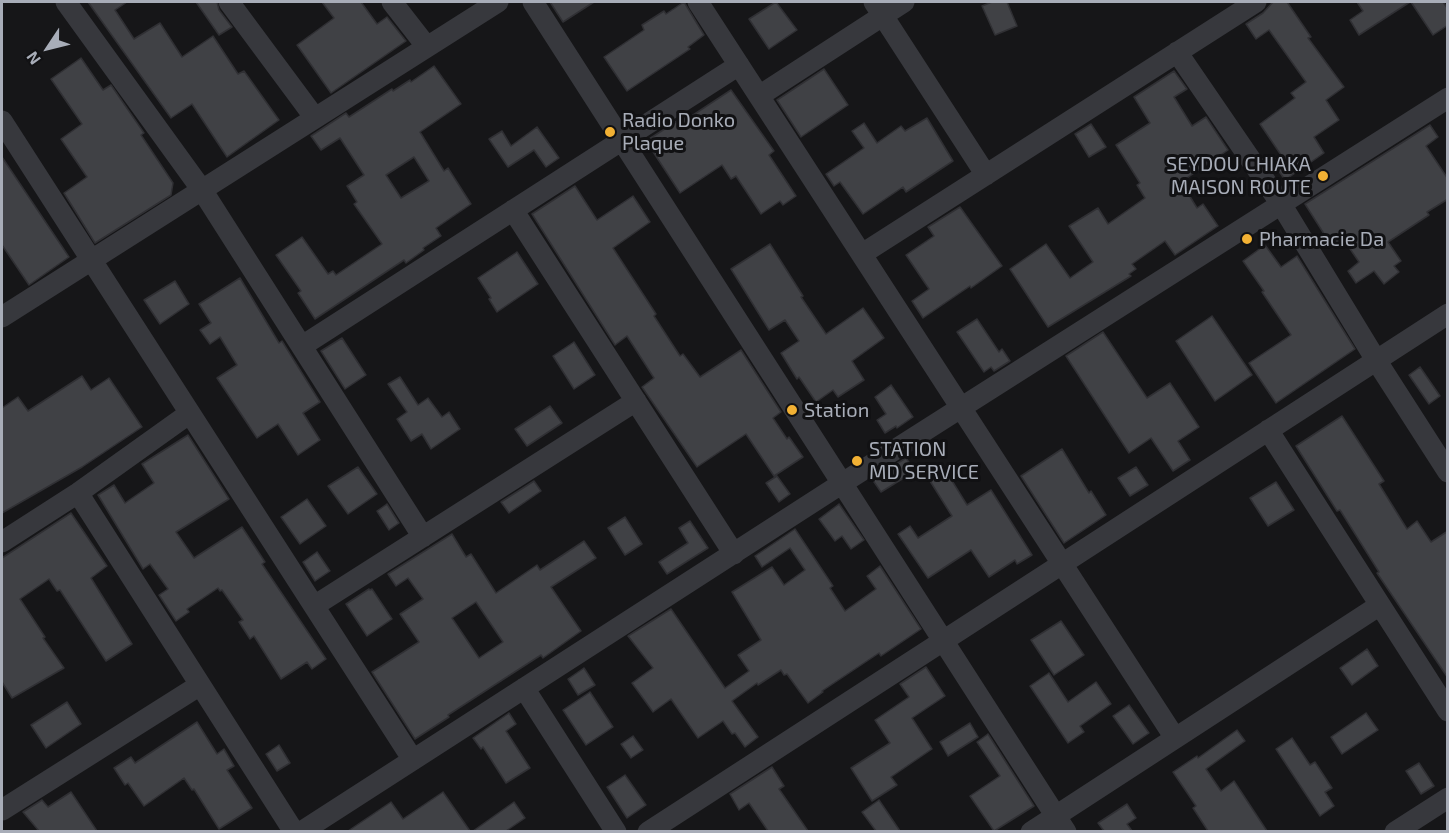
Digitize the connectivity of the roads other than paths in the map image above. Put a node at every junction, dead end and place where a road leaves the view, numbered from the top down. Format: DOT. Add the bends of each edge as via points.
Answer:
graph roads {
  1 [pos="66,2"];
  2 [pos="229,2"];
  3 [pos="392,2"];
  4 [pos="498,2"];
  5 [pos="533,2"];
  6 [pos="698,2"];
  7 [pos="904,2"];
  8 [pos="1256,2"];
  9 [pos="879,8"];
  10 [pos="427,47"];
  11 [pos="1178,52"];
  12 [pos="739,65"];
  13 [pos="759,96"];
  14 [pos="1448,98"];
  15 [pos="315,118"];
  16 [pos="2,121"];
  17 [pos="622,141"];
  18 [pos="986,175"];
  19 [pos="202,190"];
  20 [pos="1281,204"];
  21 [pos="513,210"];
  22 [pos="862,254"];
  23 [pos="91,260"];
  24 [pos="1448,314"];
  25 [pos="2,317"];
  26 [pos="302,346"];
  27 [pos="1376,360"];
  28 [pos="636,401"];
  29 [pos="961,408"];
  30 [pos="190,413"];
  31 [pos="1268,430"];
  32 [pos="1448,472"];
  33 [pos="841,484"];
  34 [pos="78,493"];
  35 [pos="423,537"];
  36 [pos="2,542"];
  37 [pos="734,554"];
  38 [pos="1062,564"];
  39 [pos="1380,605"];
  40 [pos="314,606"];
  41 [pos="943,641"];
  42 [pos="200,685"];
  43 [pos="525,688"];
  44 [pos="1448,711"];
  45 [pos="1175,738"];
  46 [pos="413,760"];
  47 [pos="1448,798"];
  48 [pos="2,810"];
  49 [pos="1061,824"];
  50 [pos="294,831"];
  51 [pos="301,831"];
  52 [pos="616,831"];
  53 [pos="648,831"];
  54 [pos="1031,831"];
  55 [pos="1395,831"];
  1 -- 19 [label="street"];
  2 -- 15 [label="street"];
  3 -- 10 [label="street"];
  4 -- 10 [label="street"];
  5 -- 17 [label="street"];
  6 -- 12 [label="street"];
  7 -- 9 [label="street"];
  8 -- 11 [label="street"];
  9 -- 13 [label="street"];
  9 -- 18 [label="street"];
  10 -- 15 [label="street"];
  11 -- 18 [label="street"];
  11 -- 20 [label="street"];
  12 -- 13 [label="street"];
  12 -- 17 [label="street"];
  13 -- 22 [label="street"];
  14 -- 20 [label="street"];
  15 -- 19 [label="street"];
  16 -- 23 [label="street"];
  17 -- 21 [label="street"];
  17 -- 33 [label="street"];
  18 -- 22 [label="street"];
  19 -- 23 [label="street"];
  19 -- 26 [label="street"];
  20 -- 27 [label="street"];
  20 -- 29 [label="street"];
  21 -- 26 [label="street"];
  21 -- 28 [label="street"];
  22 -- 29 [label="street"];
  23 -- 25 [label="street"];
  23 -- 30 [label="street"];
  24 -- 27 [label="street"];
  26 -- 35 [label="street"];
  27 -- 31 [label="street"];
  27 -- 32 [label="street"];
  28 -- 35 [label="street"];
  28 -- 37 [label="street"];
  29 -- 33 [label="street"];
  29 -- 38 [label="street"];
  30 -- 34 [label="street"];
  30 -- 40 [label="street"];
  31 -- 38 [label="street"];
  31 -- 39 [label="street"];
  33 -- 37 [label="street"];
  33 -- 41 [label="street"];
  34 -- 36 [label="street"];
  34 -- 42 [label="street"];
  35 -- 40 [label="street"];
  37 -- 43 [label="street"];
  38 -- 41 [label="street"];
  38 -- 45 [label="street"];
  39 -- 44 [label="street"];
  39 -- 45 [label="street"];
  40 -- 46 [label="street"];
  41 -- 49 [label="street"];
  41 -- 53 [label="street"];
  42 -- 48 [label="street"];
  42 -- 50 [label="street"];
  43 -- 46 [label="street"];
  43 -- 52 [label="street"];
  45 -- 49 [label="street"];
  46 -- 51 [label="street"];
  47 -- 55 [label="street"];
  49 -- 54 [label="street"];
}
